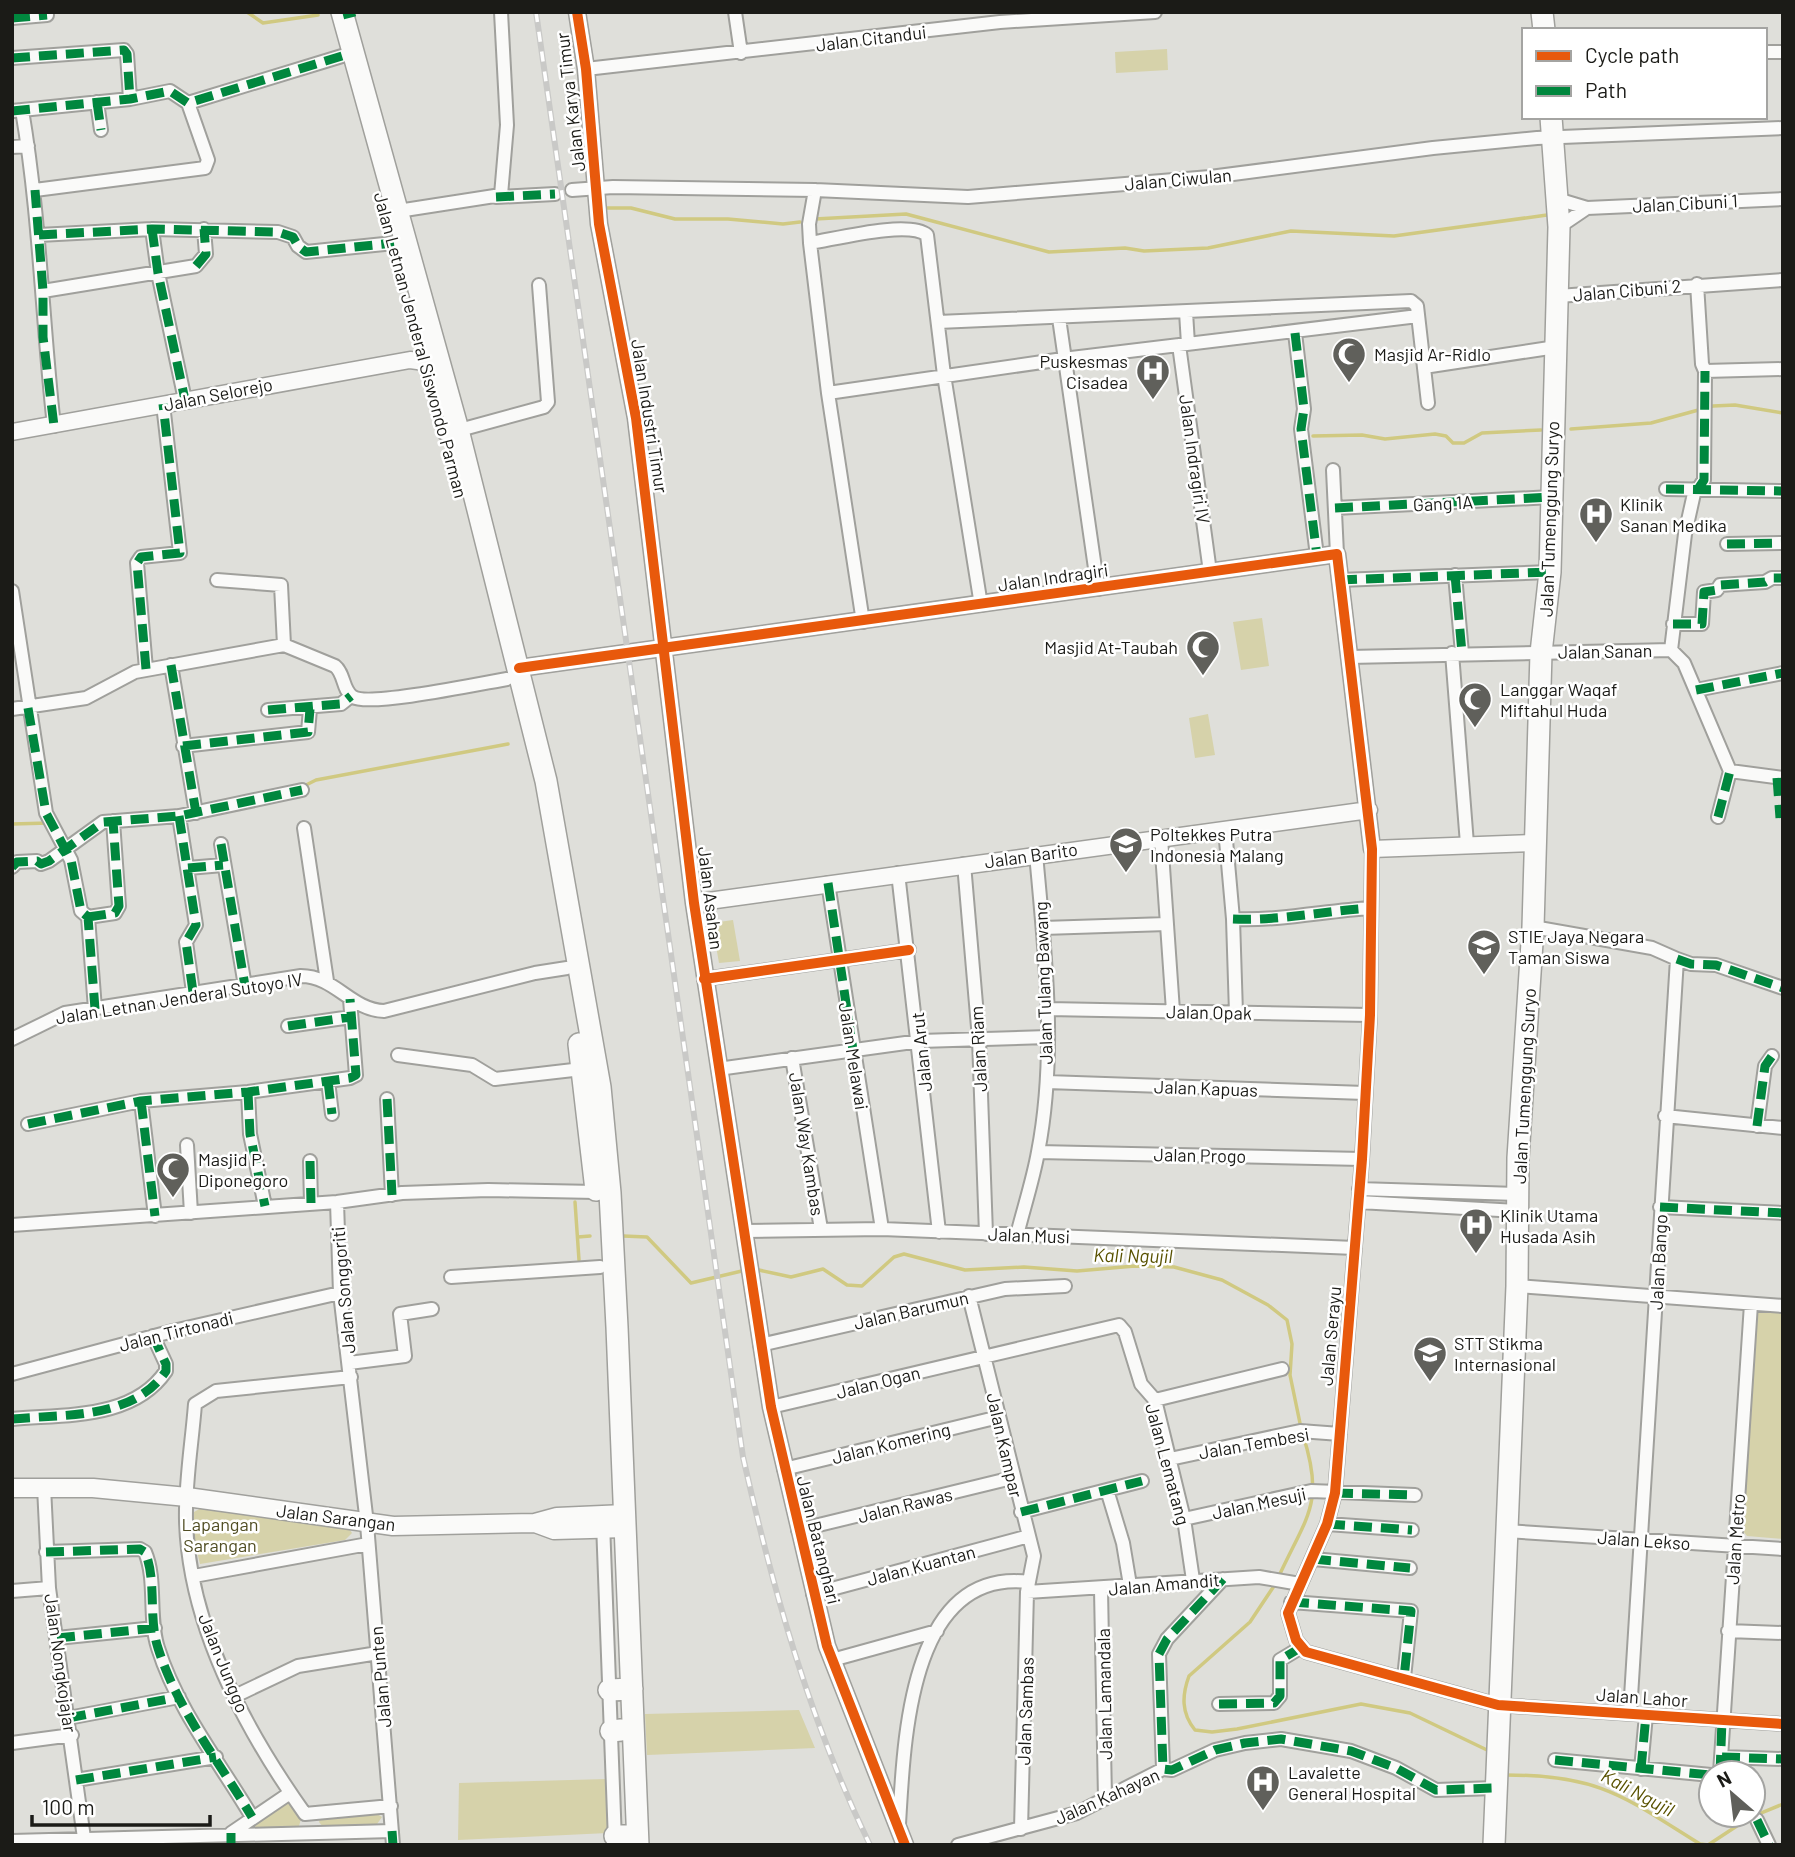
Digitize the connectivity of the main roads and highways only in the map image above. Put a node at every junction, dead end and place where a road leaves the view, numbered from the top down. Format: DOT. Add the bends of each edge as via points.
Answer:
graph roads {
  1 [pos="342,13"];
  2 [pos="1552,127"];
  3 [pos="451,432"];
  4 [pos="513,673"];
  5 [pos="589,1081"];
  6 [pos="12,1488"];
  7 [pos="613,1521"];
  8 [pos="620,1690"];
  9 [pos="624,1841"];
  10 [pos="1494,1845"];
  1 -- 3 [label="main road, Jalan Letnan Jenderal Siswondo Parman" via="398,211"];
  1 -- 3 [label="main road, Jalan Letnan Jenderal Siswondo Parman" via="342,56 425,362"];
  2 -- 10 [label="main road, Jalan Tumenggung Suryo" via="1559,227 1550,572 1541,653"];
  3 -- 4 [label="main road, Jalan Letnan Jenderal Siswondo Parman"];
  4 -- 5 [label="main road" via="539,813 557,969"];
  4 -- 5 [label="main road" via="546,781"];
  5 -- 7 [label="main road"];
  5 -- 7 [label="main road" via="610,1193"];
  6 -- 7 [label="main road, Jalan Sarangan" via="93,1488 187,1497 367,1524 535,1523 557,1517"];
  7 -- 8 [label="main road"];
  8 -- 9 [label="main road"];
  8 -- 9 [label="main road" via="616,1731"];
}
